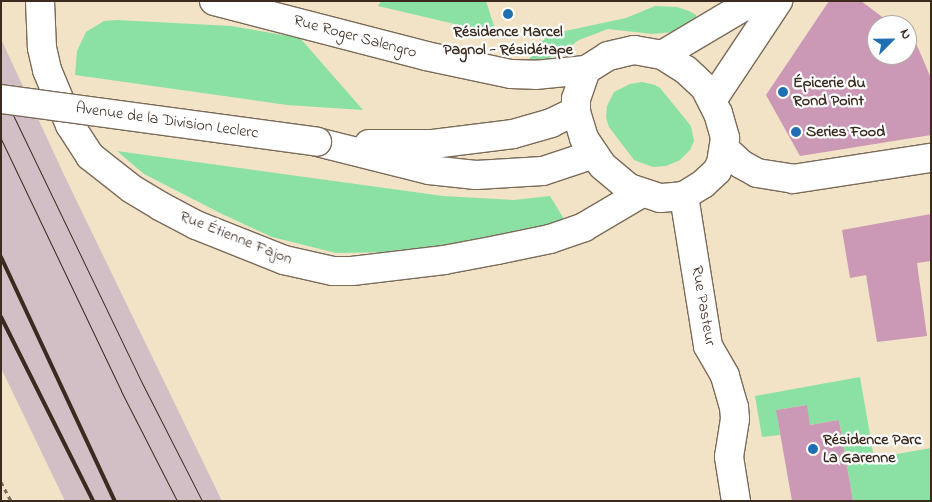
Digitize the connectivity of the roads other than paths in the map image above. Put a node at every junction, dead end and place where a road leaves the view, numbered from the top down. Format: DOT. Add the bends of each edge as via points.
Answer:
graph roads {
  1 [pos="40,1"];
  2 [pos="214,1"];
  3 [pos="753,1"];
  4 [pos="778,1"];
  5 [pos="662,55"];
  6 [pos="586,70"];
  7 [pos="1,99"];
  8 [pos="713,99"];
  9 [pos="576,111"];
  10 [pos="325,143"];
  11 [pos="725,148"];
  12 [pos="594,154"];
  13 [pos="931,158"];
  14 [pos="640,194"];
  15 [pos="684,196"];
  16 [pos="736,501"];
  1 -- 14 [label="street, Rue Étienne Fajon" via="42,48 48,70 70,125 90,156 160,206 196,225 284,260 333,271 352,271 504,249 550,239 584,227"];
  2 -- 6 [label="street, Rue Roger Salengro" via="426,56 511,74"];
  3 -- 5 [label="street"];
  4 -- 8 [label="street"];
  5 -- 6 [label="street" via="623,51 598,61"];
  5 -- 8 [label="street" via="686,70"];
  6 -- 9 [label="street" via="577,90"];
  7 -- 10 [label="street, Avenue de la Division Leclerc, bridge"];
  8 -- 11 [label="street" via="723,127"];
  9 -- 10 [label="street, Avenue de la Division Leclerc" via="513,134 482,138 433,144"];
  9 -- 12 [label="street" via="584,138"];
  10 -- 12 [label="street, Avenue de la Division Leclerc" via="429,170 476,175 543,170"];
  11 -- 13 [label="street" via="741,164 757,173 793,179"];
  11 -- 15 [label="street" via="717,171"];
  12 -- 14 [label="street" via="619,182"];
  14 -- 15 [label="street" via="660,198"];
  15 -- 16 [label="street, Rue Pasteur" via="708,346 731,391 734,407 729,457"];
}
